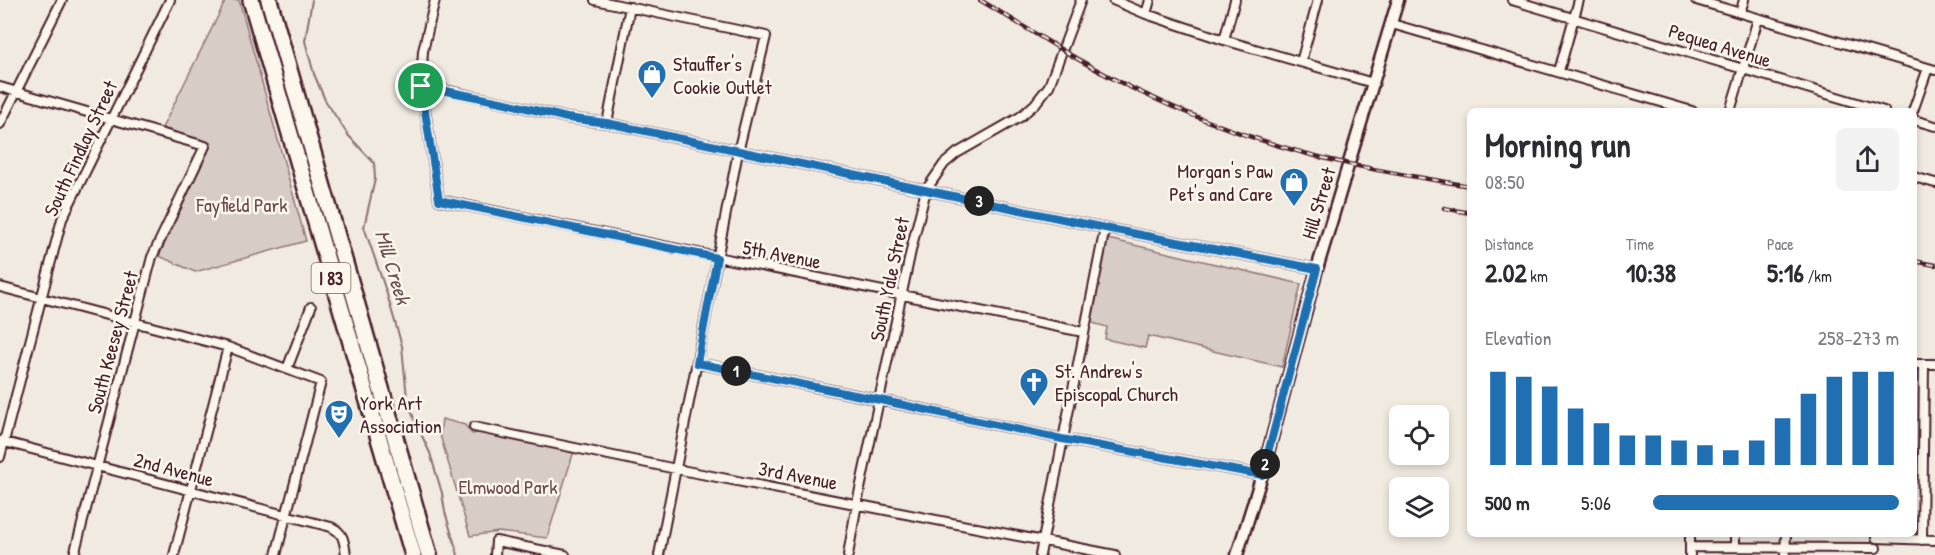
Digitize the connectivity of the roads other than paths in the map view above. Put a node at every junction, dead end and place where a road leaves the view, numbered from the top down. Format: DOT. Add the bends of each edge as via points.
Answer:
graph roads {
  1 [pos="62,0"];
  2 [pos="170,0"];
  3 [pos="251,0"];
  4 [pos="269,0"];
  5 [pos="435,0"];
  6 [pos="595,0"];
  7 [pos="1081,0"];
  8 [pos="1113,0"];
  9 [pos="1150,0"];
  10 [pos="1235,0"];
  11 [pos="1318,0"];
  12 [pos="1398,0"];
  13 [pos="1512,0"];
  14 [pos="1579,0"];
  15 [pos="1696,0"];
  16 [pos="1744,0"];
  17 [pos="630,7"];
  18 [pos="1740,13"];
  19 [pos="1146,15"];
  20 [pos="1574,18"];
  21 [pos="1758,19"];
  22 [pos="1392,24"];
  23 [pos="1224,40"];
  24 [pos="1301,62"];
  25 [pos="1742,68"];
  26 [pos="1932,69"];
  27 [pos="1559,71"];
  28 [pos="1373,83"];
  29 [pos="421,86"];
  30 [pos="0,87"];
  31 [pos="16,91"];
  32 [pos="1682,108"];
  33 [pos="1731,108"];
  34 [pos="1874,108"];
  35 [pos="1914,108"];
  36 [pos="111,119"];
  37 [pos="1917,121"];
  38 [pos="607,123"];
  39 [pos="0,124"];
  40 [pos="1935,126"];
  41 [pos="738,152"];
  42 [pos="1917,178"];
  43 [pos="1935,183"];
  44 [pos="926,190"];
  45 [pos="1105,228"];
  46 [pos="717,258"];
  47 [pos="1317,269"];
  48 [pos="0,287"];
  49 [pos="902,294"];
  50 [pos="41,298"];
  51 [pos="311,307"];
  52 [pos="134,322"];
  53 [pos="1083,332"];
  54 [pos="228,346"];
  55 [pos="697,363"];
  56 [pos="1917,364"];
  57 [pos="1924,364"];
  58 [pos="1935,364"];
  59 [pos="287,369"];
  60 [pos="880,400"];
  61 [pos="474,427"];
  62 [pos="1062,439"];
  63 [pos="2,442"];
  64 [pos="0,456"];
  65 [pos="97,466"];
  66 [pos="676,469"];
  67 [pos="1262,475"];
  68 [pos="191,491"];
  69 [pos="857,503"];
  70 [pos="286,516"];
  71 [pos="1735,537"];
  72 [pos="1888,537"];
  73 [pos="1922,540"];
  74 [pos="1935,540"];
  75 [pos="1043,541"];
  76 [pos="1735,547"];
  77 [pos="411,550"];
  78 [pos="1690,551"];
  79 [pos="1785,551"];
  80 [pos="1876,551"];
  81 [pos="74,555"];
  82 [pos="174,555"];
  83 [pos="276,555"];
  84 [pos="346,555"];
  85 [pos="429,555"];
  86 [pos="495,555"];
  87 [pos="565,555"];
  88 [pos="660,555"];
  89 [pos="848,555"];
  90 [pos="1040,555"];
  91 [pos="1115,555"];
  92 [pos="1237,555"];
  1 -- 31 [label="street"];
  2 -- 36 [label="street, South Findlay Street"];
  3 -- 77 [label="highway, I 83"];
  4 -- 85 [label="highway, I 83"];
  5 -- 29 [label="street" via="423,51"];
  6 -- 17 [label="street"];
  7 -- 44 [label="street, South Yale Street" via="1049,87 1020,117 957,153"];
  8 -- 19 [label="street"];
  9 -- 19 [label="street"];
  10 -- 23 [label="street"];
  11 -- 24 [label="street"];
  12 -- 22 [label="main road, Hill Street"];
  13 -- 20 [label="street, Pequea Avenue"];
  14 -- 20 [label="street"];
  15 -- 18 [label="street"];
  16 -- 18 [label="street"];
  17 -- 38 [label="street"];
  17 -- 41 [label="street" via="766,36"];
  18 -- 21 [label="street"];
  19 -- 23 [label="street"];
  20 -- 25 [label="street, Pequea Avenue"];
  20 -- 27 [label="street"];
  21 -- 25 [label="street"];
  21 -- 26 [label="street"];
  22 -- 27 [label="street"];
  22 -- 28 [label="main road, Hill Street"];
  23 -- 24 [label="street"];
  24 -- 28 [label="street"];
  25 -- 33 [label="street"];
  25 -- 34 [label="street, Pequea Avenue"];
  26 -- 35 [label="street"];
  27 -- 32 [label="street"];
  28 -- 47 [label="main road, Hill Street"];
  29 -- 38 [label="street"];
  29 -- 46 [label="street, 5th Avenue" via="439,200"];
  30 -- 31 [label="street"];
  31 -- 36 [label="street"];
  31 -- 39 [label="street"];
  36 -- 50 [label="street, South Findlay Street" via="62,219"];
  36 -- 52 [label="street, South Keesey Street" via="205,146 152,257"];
  37 -- 40 [label="street"];
  38 -- 41 [label="street"];
  41 -- 44 [label="street"];
  41 -- 46 [label="street"];
  42 -- 43 [label="street"];
  44 -- 45 [label="street"];
  44 -- 49 [label="street, South Yale Street"];
  45 -- 47 [label="street"];
  45 -- 53 [label="street"];
  46 -- 49 [label="street, 5th Avenue"];
  46 -- 55 [label="street"];
  47 -- 67 [label="main road, Hill Street"];
  48 -- 50 [label="street"];
  49 -- 53 [label="street, 5th Avenue"];
  49 -- 60 [label="street, South Yale Street"];
  50 -- 52 [label="street"];
  50 -- 63 [label="street, South Findlay Street"];
  51 -- 59 [label="street"];
  52 -- 54 [label="street"];
  52 -- 65 [label="street, South Keesey Street"];
  53 -- 62 [label="street"];
  54 -- 59 [label="street"];
  54 -- 68 [label="street"];
  55 -- 60 [label="street"];
  55 -- 66 [label="street"];
  56 -- 57 [label="street"];
  57 -- 58 [label="street"];
  57 -- 73 [label="street"];
  59 -- 70 [label="street" via="321,382"];
  60 -- 62 [label="street"];
  60 -- 69 [label="street, South Yale Street"];
  61 -- 66 [label="street, 3rd Avenue"];
  62 -- 67 [label="street"];
  62 -- 75 [label="street"];
  63 -- 64 [label="street, South Findlay Street"];
  63 -- 65 [label="street, 2nd Avenue"];
  65 -- 68 [label="street, 2nd Avenue"];
  65 -- 81 [label="street, South Keesey Street"];
  66 -- 69 [label="street, 3rd Avenue"];
  66 -- 88 [label="street"];
  67 -- 92 [label="main road, Hill Street"];
  68 -- 70 [label="street, 2nd Avenue"];
  68 -- 82 [label="street"];
  69 -- 75 [label="street, 3rd Avenue"];
  69 -- 89 [label="street, South Yale Street"];
  70 -- 83 [label="street"];
  70 -- 84 [label="street, 2nd Avenue" via="339,531"];
  71 -- 76 [label="street"];
  72 -- 73 [label="street"];
  73 -- 74 [label="street"];
  75 -- 90 [label="street"];
  75 -- 91 [label="street, 3rd Avenue"];
  76 -- 78 [label="street"];
  76 -- 79 [label="street"];
  79 -- 80 [label="street"];
  86 -- 87 [label="street" via="495,541"];
}
